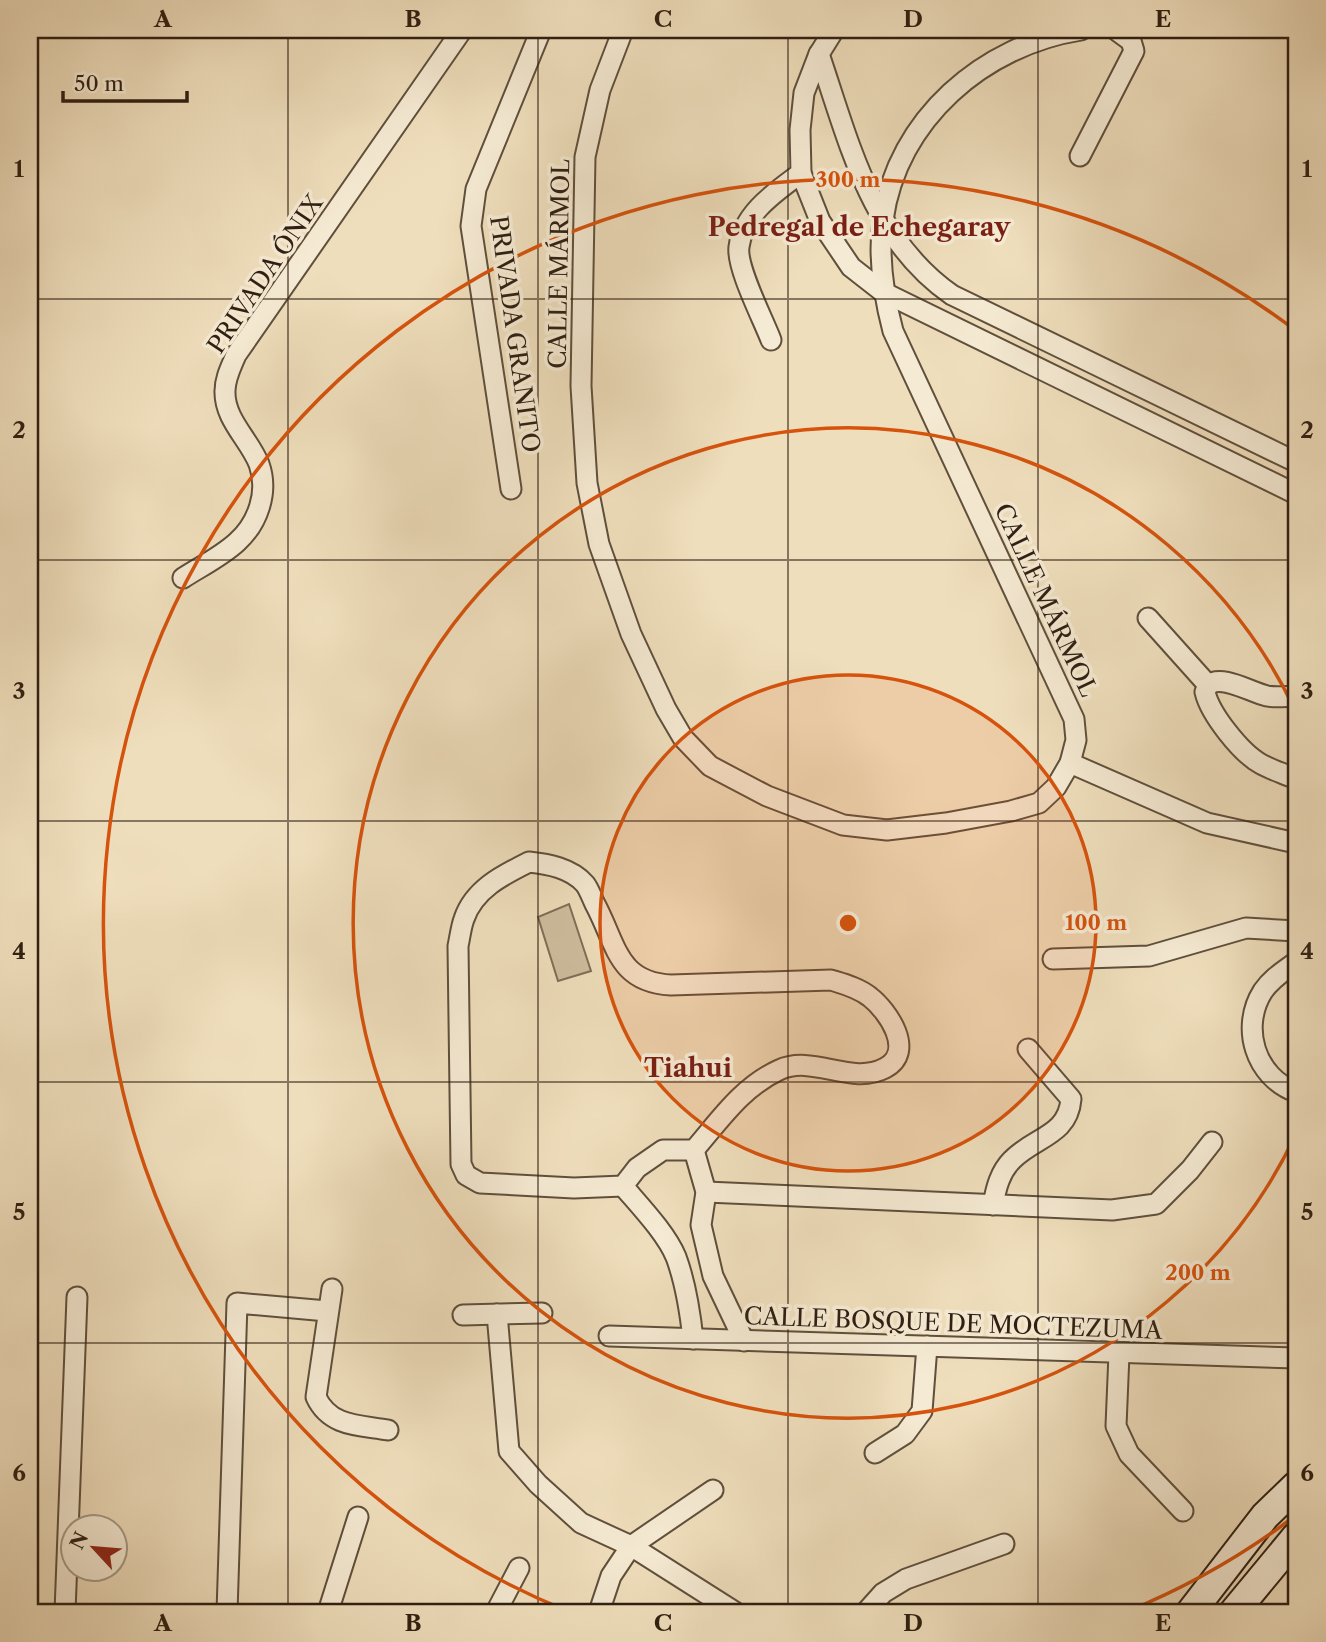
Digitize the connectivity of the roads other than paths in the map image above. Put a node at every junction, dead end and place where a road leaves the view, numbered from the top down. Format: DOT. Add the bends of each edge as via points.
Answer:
graph roads {
  1 [pos="462,30"];
  2 [pos="541,30"];
  3 [pos="623,30"];
  4 [pos="834,30"];
  5 [pos="1081,30"];
  6 [pos="1116,30"];
  7 [pos="819,54"];
  8 [pos="1080,156"];
  9 [pos="801,173"];
  10 [pos="883,220"];
  11 [pos="883,292"];
  12 [pos="771,340"];
  13 [pos="1296,462"];
  14 [pos="511,489"];
  15 [pos="1296,494"];
  16 [pos="183,578"];
  17 [pos="1148,618"];
  18 [pos="1208,685"];
  19 [pos="1296,696"];
  20 [pos="1070,763"];
  21 [pos="1296,779"];
  22 [pos="1296,843"];
  23 [pos="1296,931"];
  24 [pos="1053,959"];
  25 [pos="1296,962"];
  26 [pos="1028,1049"];
  27 [pos="1296,1092"];
  28 [pos="1212,1142"];
  29 [pos="694,1150"];
  30 [pos="622,1186"];
  31 [pos="706,1192"];
  32 [pos="993,1205"];
  33 [pos="331,1289"];
  34 [pos="76,1297"];
  35 [pos="327,1311"];
  36 [pos="542,1313"];
  37 [pos="497,1314"];
  38 [pos="463,1315"];
  39 [pos="609,1336"];
  40 [pos="693,1339"];
  41 [pos="744,1341"];
  42 [pos="927,1346"];
  43 [pos="1119,1354"];
  44 [pos="1296,1358"];
  45 [pos="388,1430"];
  46 [pos="875,1452"];
  47 [pos="1296,1486"];
  48 [pos="713,1490"];
  49 [pos="1182,1511"];
  50 [pos="1265,1516"];
  51 [pos="358,1517"];
  52 [pos="1294,1540"];
  53 [pos="1004,1544"];
  54 [pos="631,1546"];
  55 [pos="1227,1567"];
  56 [pos="519,1568"];
  57 [pos="1254,1590"];
  58 [pos="65,1612"];
  59 [pos="228,1612"];
  60 [pos="328,1612"];
  61 [pos="496,1612"];
  62 [pos="599,1612"];
  63 [pos="735,1612"];
  64 [pos="866,1612"];
  65 [pos="1191,1612"];
  66 [pos="1234,1612"];
  1 -- 16 [label="street, PRIVADA ÓNIX" via="236,355 225,393 229,413 259,465 263,492 257,517 237,543"];
  2 -- 14 [label="street, PRIVADA GRANITO" via="476,189 471,226"];
  3 -- 20 [label="street, CALLE MÁRMOL" via="600,90 585,157 581,386 587,483 599,544 632,634 683,738 710,766 767,796 842,825 887,830 1039,803 1056,787"];
  4 -- 7 [label="street"];
  5 -- 10 [label="street" via="1017,47 975,71 941,101 917,129 896,169"];
  6 -- 8 [label="street" via="1134,51"];
  7 -- 9 [label="street" via="804,93"];
  7 -- 10 [label="street" via="863,183"];
  9 -- 11 [label="street" via="820,221 851,267"];
  9 -- 12 [label="street" via="768,198 748,222 738,247"];
  10 -- 11 [label="street, CALLE MÁRMOL"];
  10 -- 13 [label="street" via="908,255 952,295"];
  11 -- 15 [label="street"];
  11 -- 20 [label="street, CALLE MÁRMOL" via="893,331 1074,719 1076,740"];
  17 -- 18 [label="street"];
  18 -- 19 [label="street" via="1222,680 1271,696"];
  18 -- 21 [label="street" via="1205,692 1212,708 1243,750"];
  20 -- 22 [label="street" via="1207,824"];
  23 -- 24 [label="street" via="1246,928 1149,956"];
  25 -- 27 [label="street" via="1262,993 1251,1029 1262,1065 1274,1079"];
  26 -- 32 [label="street" via="1072,1099 1070,1114 1055,1131 1013,1159 998,1181"];
  28 -- 32 [label="street" via="1156,1204 1112,1210"];
  29 -- 30 [label="street" via="663,1150 637,1168"];
  29 -- 30 [label="street" via="736,1100 759,1080 783,1068 810,1065 858,1074 884,1069 898,1049 898,1034 886,1012 870,996 831,980 671,985 638,977 623,965 584,884 569,872 529,862 496,879 464,918 458,946 461,1164 466,1175 480,1183"];
  29 -- 31 [label="street"];
  30 -- 40 [label="street" via="675,1255"];
  31 -- 32 [label="street"];
  31 -- 41 [label="street" via="701,1225 713,1276"];
  33 -- 35 [label="street"];
  34 -- 58 [label="street"];
  35 -- 45 [label="street" via="316,1397 322,1410 345,1423"];
  35 -- 59 [label="street" via="237,1303"];
  36 -- 37 [label="street"];
  37 -- 38 [label="street"];
  37 -- 54 [label="street" via="509,1451 581,1523"];
  39 -- 40 [label="street, CALLE BOSQUE DE MOCTEZUMA"];
  40 -- 41 [label="street, CALLE BOSQUE DE MOCTEZUMA"];
  41 -- 42 [label="street, CALLE BOSQUE DE MOCTEZUMA"];
  42 -- 43 [label="street, CALLE BOSQUE DE MOCTEZUMA"];
  42 -- 46 [label="street" via="922,1411 905,1434"];
  43 -- 44 [label="street, CALLE BOSQUE DE MOCTEZUMA"];
  43 -- 49 [label="street" via="1116,1426 1129,1454"];
  47 -- 50 [label="street"];
  48 -- 54 [label="street"];
  50 -- 52 [label="street"];
  50 -- 55 [label="street"];
  51 -- 60 [label="street"];
  52 -- 57 [label="street"];
  53 -- 64 [label="street" via="906,1579 883,1593"];
  54 -- 62 [label="street" via="611,1576"];
  54 -- 63 [label="street"];
  55 -- 57 [label="street"];
  55 -- 65 [label="street"];
  56 -- 61 [label="street"];
  57 -- 66 [label="street"];
}
